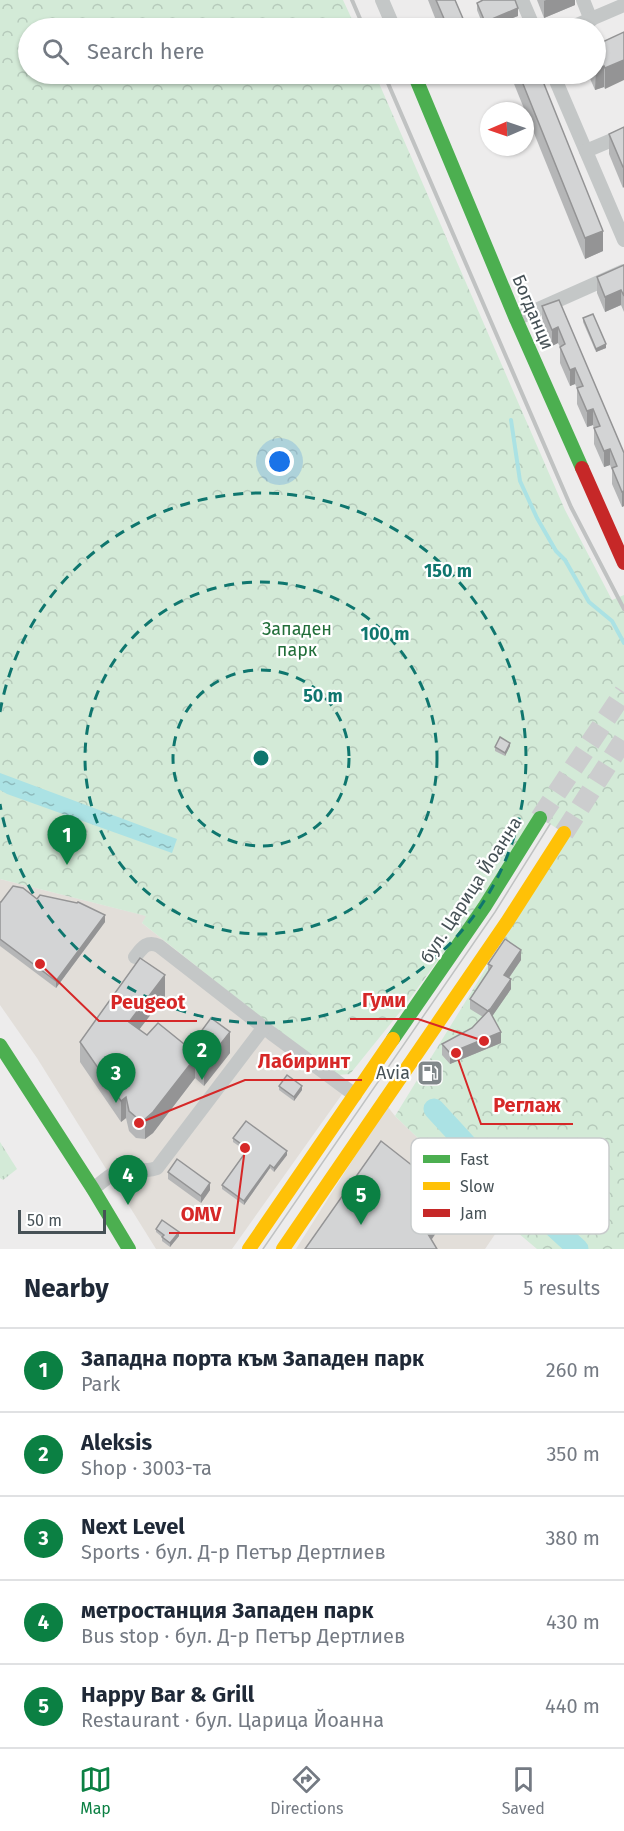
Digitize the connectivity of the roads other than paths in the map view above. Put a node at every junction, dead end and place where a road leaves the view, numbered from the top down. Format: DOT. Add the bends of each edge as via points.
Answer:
graph roads {
  1 [pos="382,0"];
  2 [pos="522,0"];
  3 [pos="583,0"];
  4 [pos="624,5"];
  5 [pos="390,18"];
  6 [pos="530,18"];
  7 [pos="590,18"];
  8 [pos="595,18"];
  9 [pos="418,84"];
  10 [pos="557,84"];
  11 [pos="624,135"];
  12 [pos="586,151"];
  13 [pos="624,240"];
  14 [pos="624,271"];
  15 [pos="516,319"];
  16 [pos="624,563"];
  17 [pos="540,818"];
  18 [pos="564,833"];
  19 [pos="135,957"];
  20 [pos="264,1027"];
  21 [pos="0,1045"];
  22 [pos="355,1095"];
  23 [pos="93,1189"];
  24 [pos="129,1249"];
  25 [pos="249,1249"];
  26 [pos="283,1249"];
  1 -- 5 [label="street"];
  2 -- 6 [label="street"];
  3 -- 7 [label="street"];
  4 -- 8 [label="street"];
  9 -- 15 [label="main road, Богданци"];
  10 -- 12 [label="street"];
  11 -- 12 [label="street"];
  12 -- 13 [label="street"];
  14 -- 15 [label="street"];
  15 -- 16 [label="main road, Богданци"];
  17 -- 22 [label="main road, бул. Царица Йоанна" via="485,906"];
  18 -- 26 [label="main road"];
  19 -- 20 [label="street" via="146,944 159,946"];
  20 -- 22 [label="street"];
  20 -- 23 [label="street" via="157,1168 118,1170"];
  21 -- 23 [label="main road"];
  22 -- 25 [label="main road, бул. Царица Йоанна"];
  23 -- 24 [label="main road"];
}
